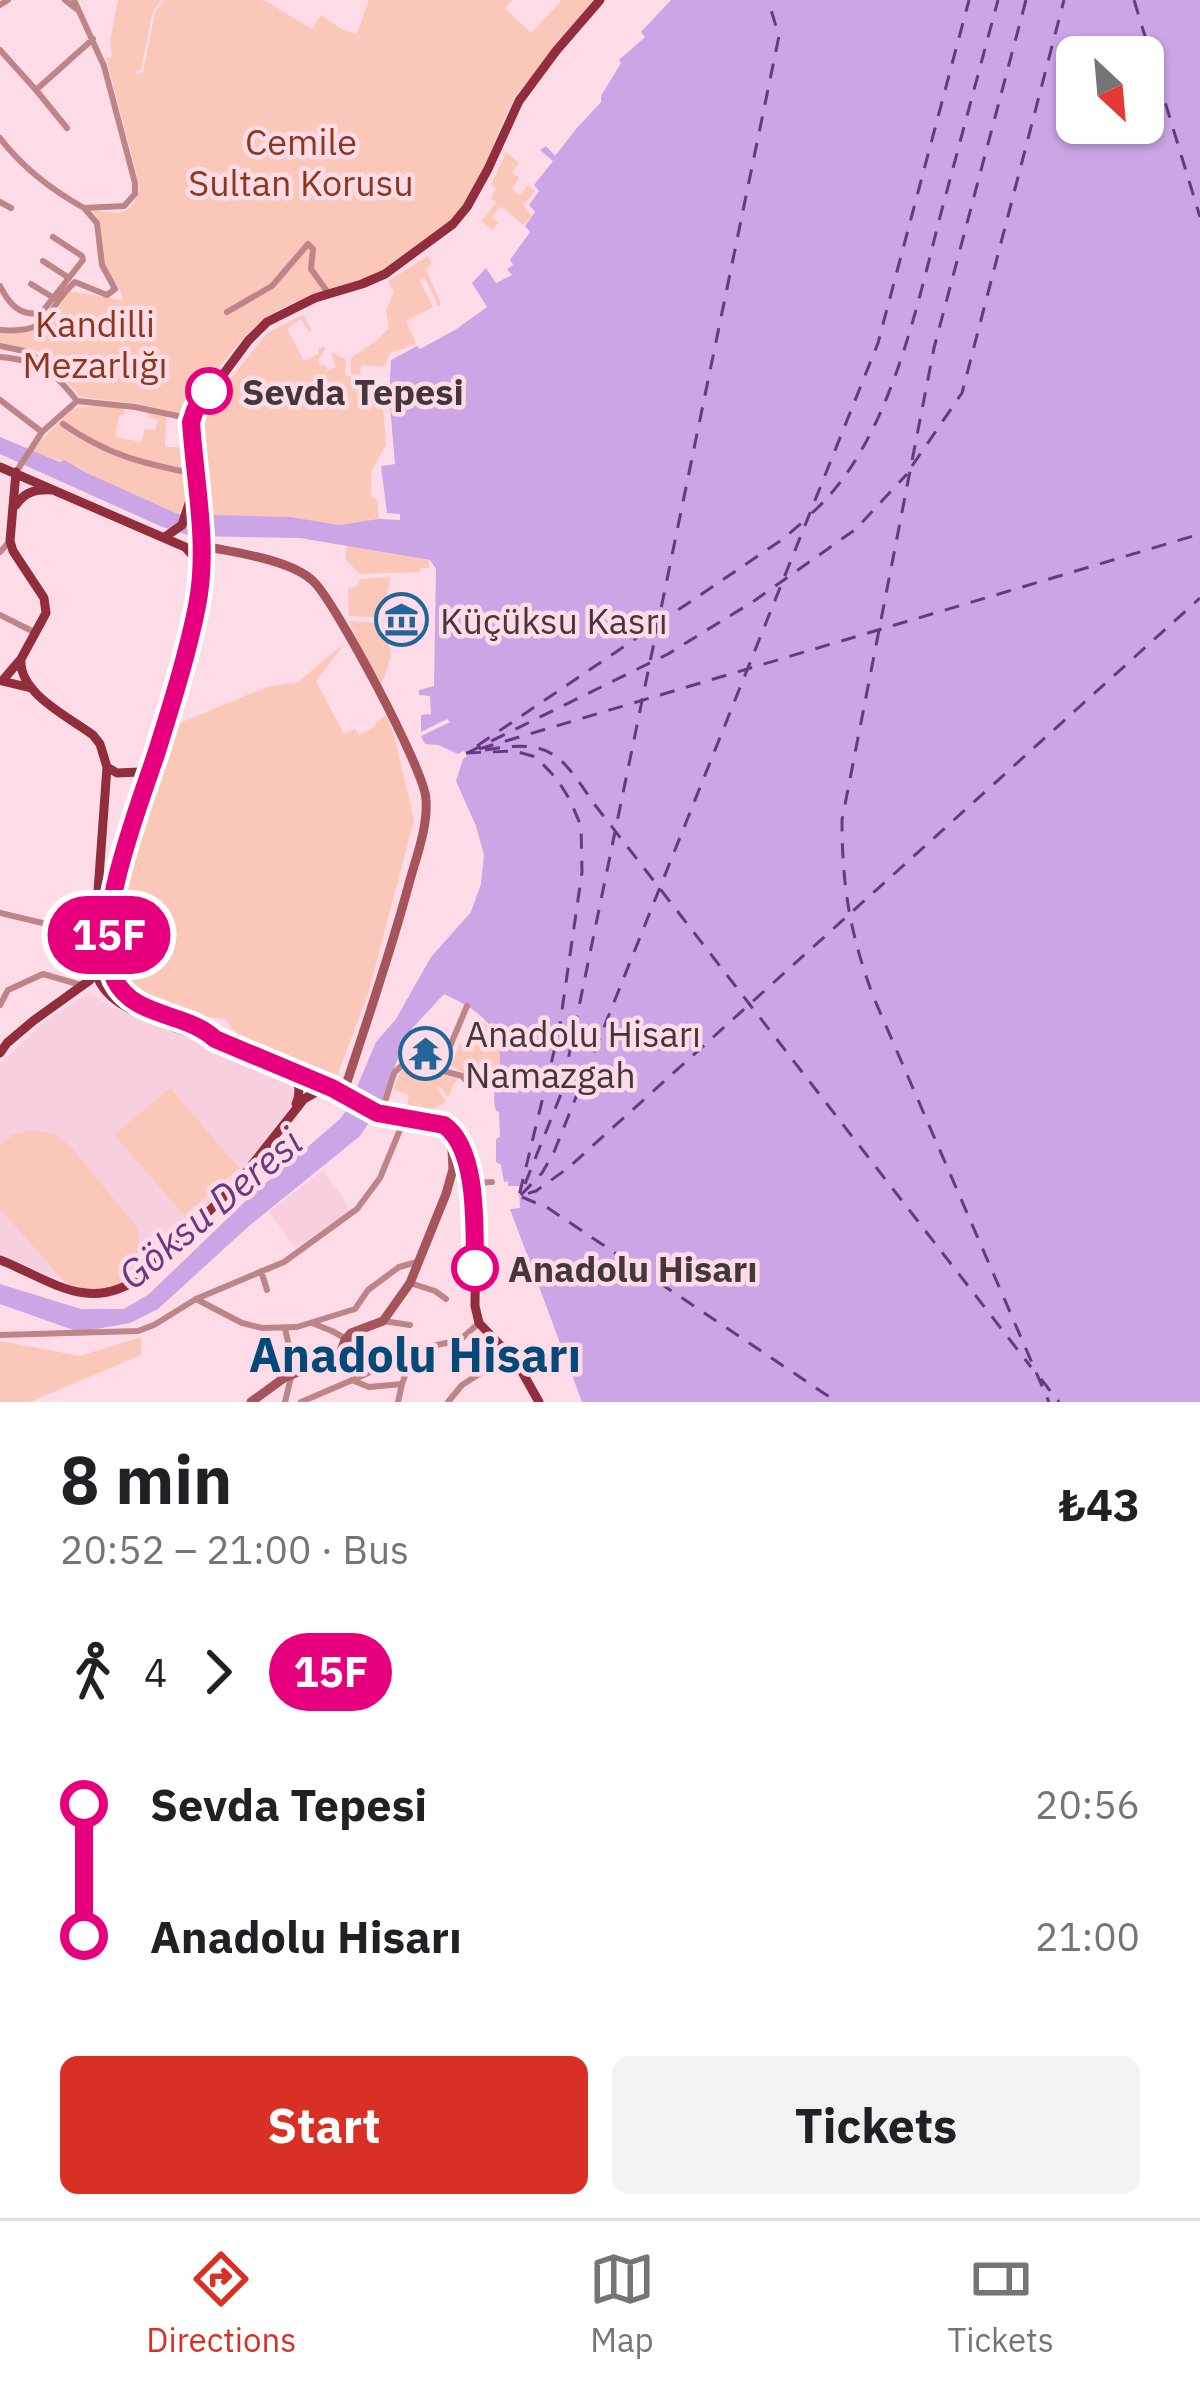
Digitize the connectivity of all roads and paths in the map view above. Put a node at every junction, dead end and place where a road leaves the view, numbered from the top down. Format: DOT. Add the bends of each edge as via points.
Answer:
graph roads {
  1 [pos="8,0"];
  2 [pos="70,0"];
  3 [pos="600,0"];
  4 [pos="0,5"];
  5 [pos="93,39"];
  6 [pos="0,50"];
  7 [pos="36,90"];
  8 [pos="67,128"];
  9 [pos="0,138"];
  10 [pos="0,202"];
  11 [pos="11,208"];
  12 [pos="84,208"];
  13 [pos="53,237"];
  14 [pos="43,261"];
  15 [pos="68,278"];
  16 [pos="31,284"];
  17 [pos="0,286"];
  18 [pos="329,294"];
  19 [pos="54,298"];
  20 [pos="227,312"];
  21 [pos="0,330"];
  22 [pos="0,346"];
  23 [pos="0,358"];
  24 [pos="47,369"];
  25 [pos="0,400"];
  26 [pos="77,401"];
  27 [pos="191,418"];
  28 [pos="63,424"];
  29 [pos="42,432"];
  30 [pos="1,468"];
  31 [pos="16,473"];
  32 [pos="196,477"];
  33 [pos="58,490"];
  34 [pos="13,510"];
  35 [pos="194,510"];
  36 [pos="165,537"];
  37 [pos="10,541"];
  38 [pos="201,547"];
  39 [pos="0,552"];
  40 [pos="0,615"];
  41 [pos="37,633"];
  42 [pos="21,659"];
  43 [pos="1,682"];
  44 [pos="31,688"];
  45 [pos="159,744"];
  46 [pos="107,767"];
  47 [pos="103,855"];
  48 [pos="120,858"];
  49 [pos="0,913"];
  50 [pos="94,933"];
  51 [pos="88,978"];
  52 [pos="122,1000"];
  53 [pos="0,1005"];
  54 [pos="466,1006"];
  55 [pos="0,1053"];
  56 [pos="291,1070"];
  57 [pos="440,1070"];
  58 [pos="307,1077"];
  59 [pos="332,1088"];
  60 [pos="473,1088"];
  61 [pos="295,1109"];
  62 [pos="399,1118"];
  63 [pos="452,1130"];
  64 [pos="492,1182"];
  65 [pos="472,1183"];
  66 [pos="0,1260"];
  67 [pos="419,1261"];
  68 [pos="261,1270"];
  69 [pos="410,1283"];
  70 [pos="267,1290"];
  71 [pos="196,1299"];
  72 [pos="446,1299"];
  73 [pos="335,1316"];
  74 [pos="312,1322"];
  75 [pos="383,1322"];
  76 [pos="479,1323"];
  77 [pos="410,1325"];
  78 [pos="285,1329"];
  79 [pos="332,1330"];
  80 [pos="0,1335"];
  81 [pos="344,1340"];
  82 [pos="505,1348"];
  83 [pos="405,1353"];
  84 [pos="311,1367"];
  85 [pos="292,1374"];
  86 [pos="352,1380"];
  87 [pos="402,1384"];
  88 [pos="251,1402"];
  89 [pos="285,1402"];
  90 [pos="301,1402"];
  91 [pos="398,1402"];
  92 [pos="448,1402"];
  93 [pos="539,1402"];
  1 -- 4 [label="street"];
  2 -- 5 [label="street"];
  3 -- 18 [label="main road" via="519,101 458,218 385,274"];
  5 -- 7 [label="street"];
  5 -- 12 [label="street" via="135,189 124,206"];
  6 -- 7 [label="street"];
  7 -- 8 [label="street"];
  9 -- 12 [label="street"];
  10 -- 11 [label="street"];
  12 -- 21 [label="street" via="98,228 113,293 75,283 45,322"];
  13 -- 15 [label="street" via="82,256"];
  14 -- 15 [label="street"];
  15 -- 19 [label="street"];
  16 -- 19 [label="street"];
  17 -- 19 [label="street" via="12,307 27,313 42,312"];
  18 -- 20 [label="street" via="310,269 310,244 272,286"];
  18 -- 27 [label="main road" via="261,326"];
  22 -- 24 [label="street" via="29,352"];
  23 -- 24 [label="street"];
  24 -- 26 [label="street"];
  25 -- 29 [label="street"];
  26 -- 27 [label="street"];
  26 -- 29 [label="street"];
  27 -- 32 [label="main road"];
  28 -- 32 [label="street" via="128,460"];
  29 -- 31 [label="street"];
  30 -- 31 [label="main road"];
  31 -- 33 [label="main road"];
  31 -- 34 [label="main road"];
  32 -- 35 [label="main road"];
  33 -- 34 [label="main road" via="27,493"];
  33 -- 36 [label="main road"];
  34 -- 37 [label="main road"];
  35 -- 36 [label="main road"];
  35 -- 38 [label="main road"];
  36 -- 38 [label="main road"];
  37 -- 39 [label="street"];
  37 -- 41 [label="main road" via="44,598"];
  38 -- 45 [label="main road" via="198,595"];
  38 -- 58 [label="street" via="300,572 324,594 427,797 397,930 347,1082"];
  40 -- 41 [label="street"];
  41 -- 42 [label="main road"];
  42 -- 43 [label="main road"];
  42 -- 44 [label="main road"];
  43 -- 44 [label="main road"];
  44 -- 46 [label="main road" via="93,735"];
  45 -- 46 [label="main road" via="139,772"];
  45 -- 48 [label="main road"];
  46 -- 47 [label="main road"];
  47 -- 48 [label="main road"];
  47 -- 50 [label="main road"];
  48 -- 52 [label="main road" via="109,938"];
  49 -- 50 [label="street"];
  50 -- 51 [label="main road"];
  51 -- 52 [label="main road"];
  51 -- 53 [label="street" via="43,974 8,990"];
  51 -- 55 [label="main road"];
  52 -- 56 [label="main road"];
  54 -- 57 [label="street"];
  56 -- 58 [label="main road"];
  56 -- 61 [label="main road" via="300,1095"];
  57 -- 60 [label="street"];
  57 -- 62 [label="street" via="406,1061 394,1073 383,1108"];
  58 -- 59 [label="main road"];
  59 -- 61 [label="main road"];
  59 -- 62 [label="main road"];
  61 -- 66 [label="main road" via="236,1185 126,1288 92,1296"];
  62 -- 63 [label="main road"];
  62 -- 68 [label="street" via="380,1178 357,1209"];
  63 -- 65 [label="main road"];
  63 -- 67 [label="street" via="450,1184"];
  64 -- 65 [label="street"];
  65 -- 76 [label="main road"];
  67 -- 69 [label="street"];
  67 -- 73 [label="street"];
  68 -- 70 [label="street"];
  68 -- 71 [label="street"];
  69 -- 72 [label="street"];
  69 -- 75 [label="street"];
  71 -- 78 [label="street" via="242,1323"];
  71 -- 80 [label="street" via="134,1332"];
  73 -- 74 [label="street"];
  73 -- 79 [label="street"];
  74 -- 78 [label="street"];
  74 -- 79 [label="street"];
  75 -- 77 [label="street"];
  75 -- 81 [label="street"];
  76 -- 82 [label="main road"];
  76 -- 83 [label="street" via="460,1340"];
  78 -- 84 [label="street" via="290,1350"];
  79 -- 81 [label="street"];
  81 -- 83 [label="street" via="370,1352"];
  81 -- 84 [label="street" via="341,1351"];
  82 -- 92 [label="street"];
  82 -- 93 [label="main road"];
  83 -- 86 [label="street"];
  83 -- 87 [label="street"];
  84 -- 85 [label="street"];
  85 -- 88 [label="street"];
  85 -- 89 [label="street"];
  86 -- 87 [label="street"];
  86 -- 90 [label="street"];
  87 -- 91 [label="street"];
}
